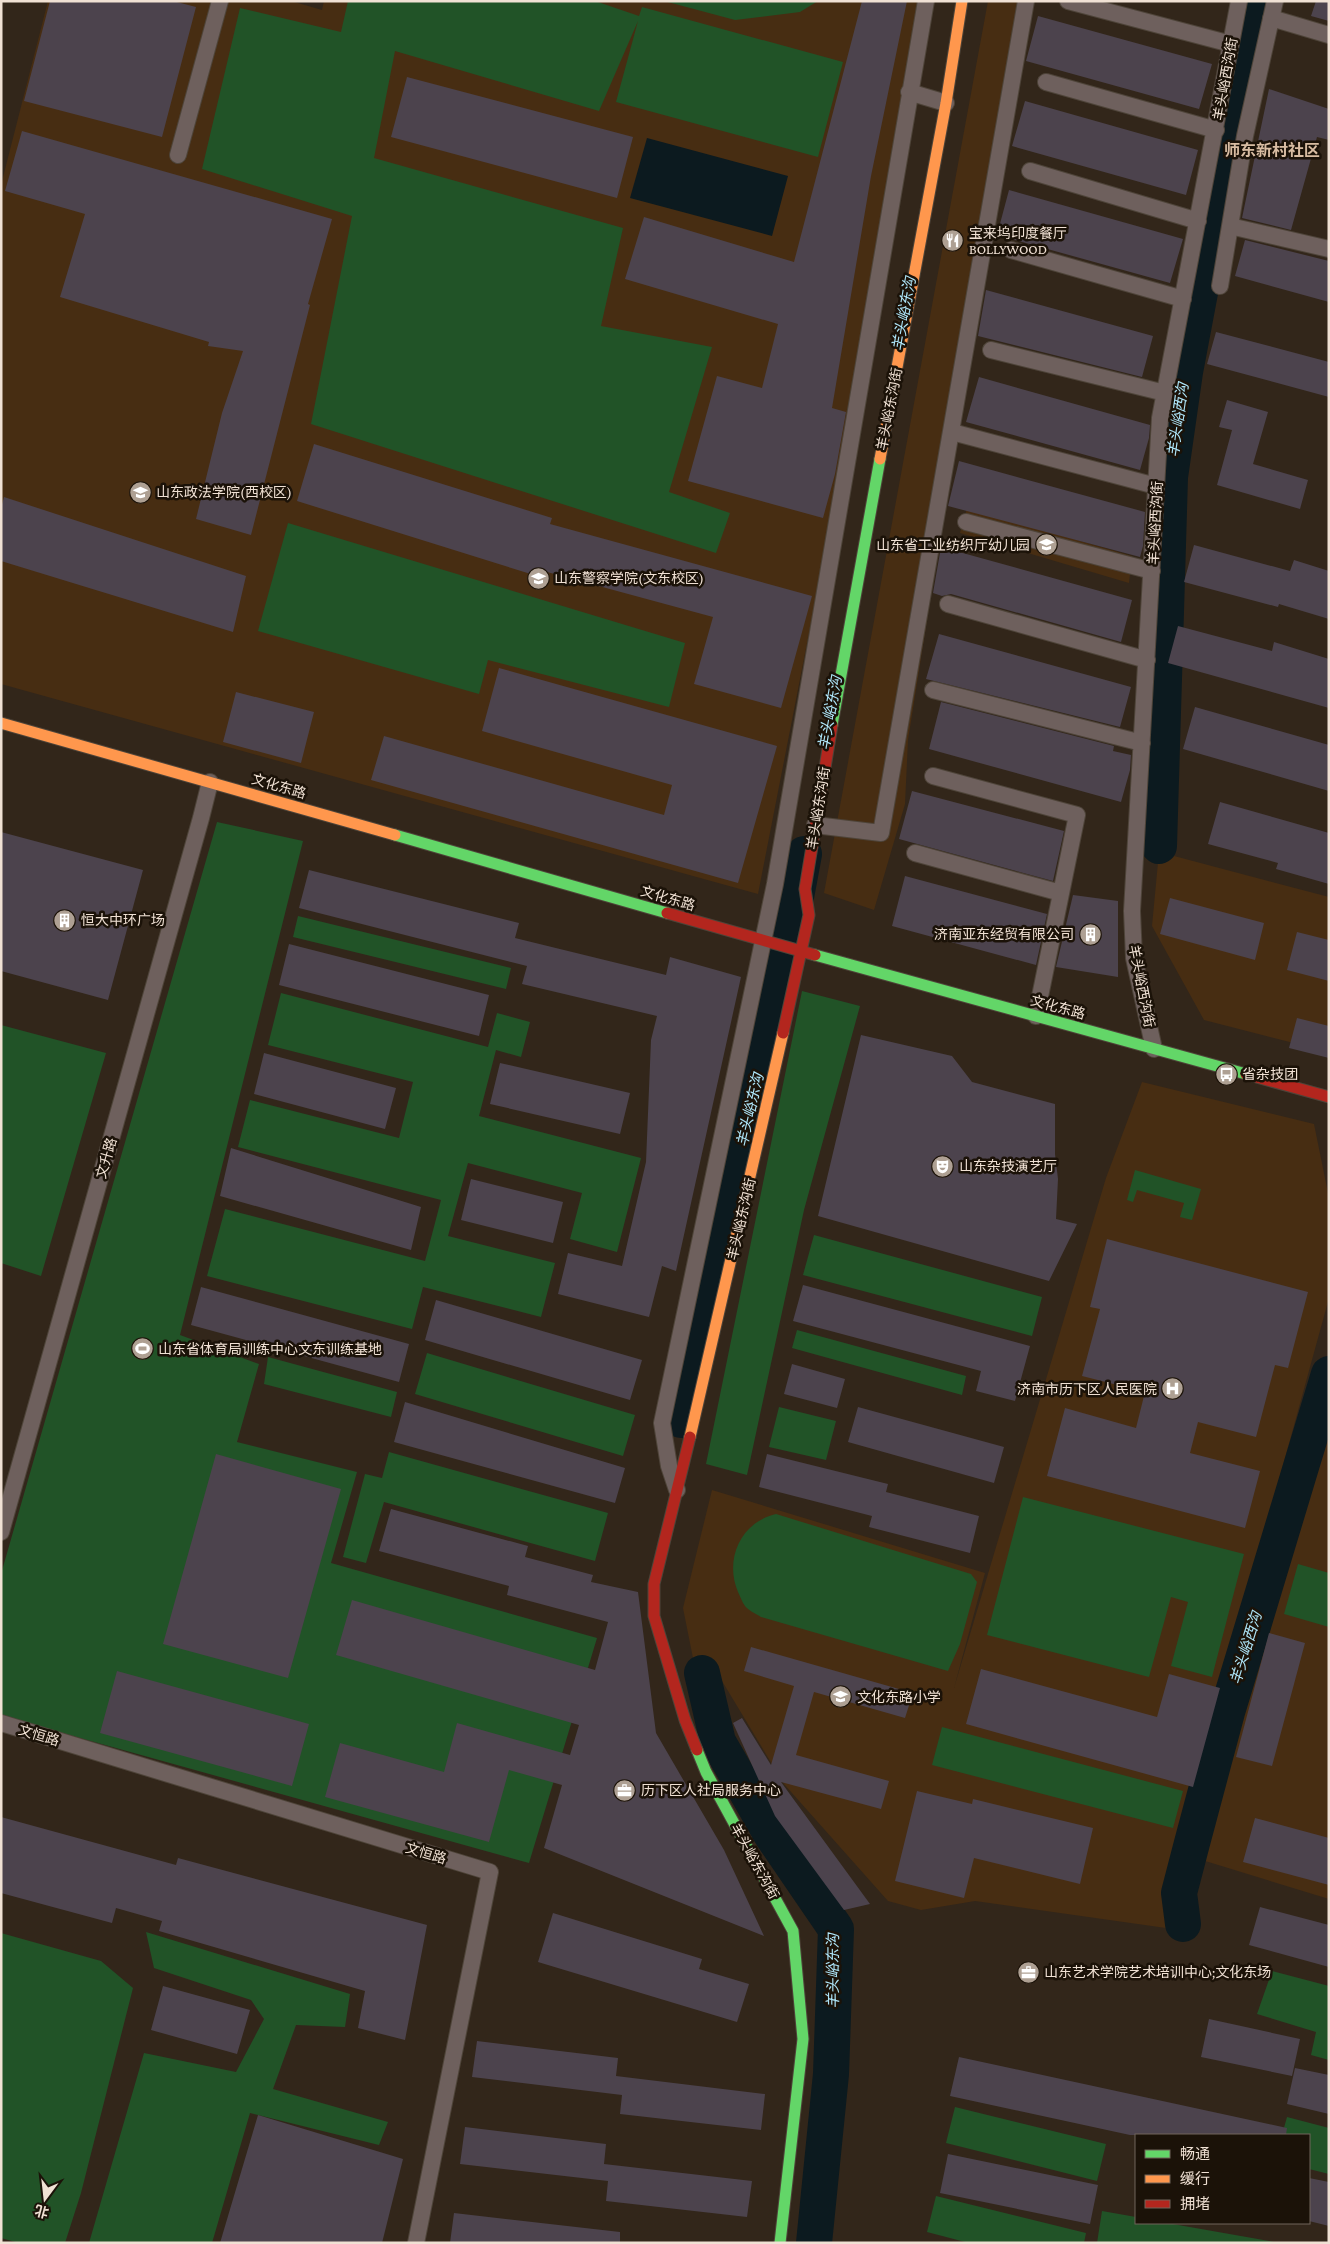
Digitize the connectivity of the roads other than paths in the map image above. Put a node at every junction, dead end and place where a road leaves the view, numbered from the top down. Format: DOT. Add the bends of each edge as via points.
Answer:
graph roads {
  1 [pos="220,1"];
  2 [pos="926,1"];
  3 [pos="962,1"];
  4 [pos="1026,1"];
  5 [pos="1068,1"];
  6 [pos="1239,1"];
  7 [pos="1275,1"];
  8 [pos="1271,18"];
  9 [pos="1329,34"];
  10 [pos="1231,44"];
  11 [pos="1046,82"];
  12 [pos="909,92"];
  13 [pos="946,103"];
  14 [pos="1216,130"];
  15 [pos="178,155"];
  16 [pos="1030,171"];
  17 [pos="1198,221"];
  18 [pos="1230,226"];
  19 [pos="1329,249"];
  20 [pos="1011,250"];
  21 [pos="1220,286"];
  22 [pos="1183,299"];
  23 [pos="991,350"];
  24 [pos="1165,393"];
  25 [pos="952,432"];
  26 [pos="1156,486"];
  27 [pos="966,522"];
  28 [pos="1152,571"];
  29 [pos="948,604"];
  30 [pos="1147,660"];
  31 [pos="933,690"];
  32 [pos="1,723"];
  33 [pos="1142,743"];
  34 [pos="933,776"];
  35 [pos="210,782"];
  36 [pos="816,825"];
  37 [pos="915,853"];
  38 [pos="1061,892"];
  39 [pos="764,940"];
  40 [pos="802,951"];
  41 [pos="1036,1016"];
  42 [pos="1154,1049"];
  43 [pos="1329,1097"];
  44 [pos="678,1491"];
  45 [pos="1,1532"];
  46 [pos="1,1723"];
  47 [pos="416,2243"];
  48 [pos="780,2243"];
  1 -- 15 [label="street"];
  2 -- 12 [label="street"];
  3 -- 13 [label="street, 羊头峪东沟街"];
  4 -- 25 [label="street"];
  5 -- 10 [label="street"];
  6 -- 10 [label="street, 羊头峪西沟街"];
  7 -- 8 [label="street"];
  8 -- 9 [label="street"];
  8 -- 18 [label="street" via="1244,136"];
  10 -- 14 [label="street, 羊头峪西沟街"];
  11 -- 14 [label="street"];
  12 -- 13 [label="street"];
  12 -- 39 [label="street"];
  13 -- 36 [label="street, 羊头峪东沟街" via="846,640"];
  14 -- 17 [label="street, 羊头峪西沟街"];
  16 -- 17 [label="street"];
  17 -- 22 [label="street, 羊头峪西沟街"];
  18 -- 19 [label="street"];
  18 -- 21 [label="street"];
  20 -- 22 [label="street"];
  22 -- 24 [label="street, 羊头峪西沟街"];
  23 -- 24 [label="street"];
  24 -- 26 [label="street, 羊头峪西沟街" via="1160,418"];
  25 -- 26 [label="street"];
  25 -- 36 [label="street" via="881,833"];
  26 -- 28 [label="street, 羊头峪西沟街"];
  27 -- 28 [label="street"];
  28 -- 30 [label="street, 羊头峪西沟街"];
  29 -- 30 [label="street"];
  30 -- 33 [label="street, 羊头峪西沟街"];
  31 -- 33 [label="street"];
  32 -- 35 [label="street, 文化东路"];
  33 -- 42 [label="street, 羊头峪西沟街" via="1132,911 1134,958"];
  34 -- 38 [label="street" via="1077,815"];
  35 -- 39 [label="street, 文化东路"];
  35 -- 45 [label="street, 文升路"];
  36 -- 40 [label="street, 羊头峪东沟街" via="805,889 809,915"];
  37 -- 38 [label="street"];
  38 -- 41 [label="street"];
  39 -- 40 [label="street, 文化东路"];
  39 -- 44 [label="street" via="662,1423 669,1466"];
  40 -- 41 [label="street, 文化东路"];
  40 -- 44 [label="street, 羊头峪东沟街"];
  41 -- 42 [label="street, 文化东路"];
  42 -- 43 [label="street, 文化东路"];
  44 -- 48 [label="street, 羊头峪东沟街" via="654,1584 654,1616 685,1720 706,1772 794,1930 803,2039"];
  46 -- 47 [label="street, 文恒路" via="490,1872"];
}
